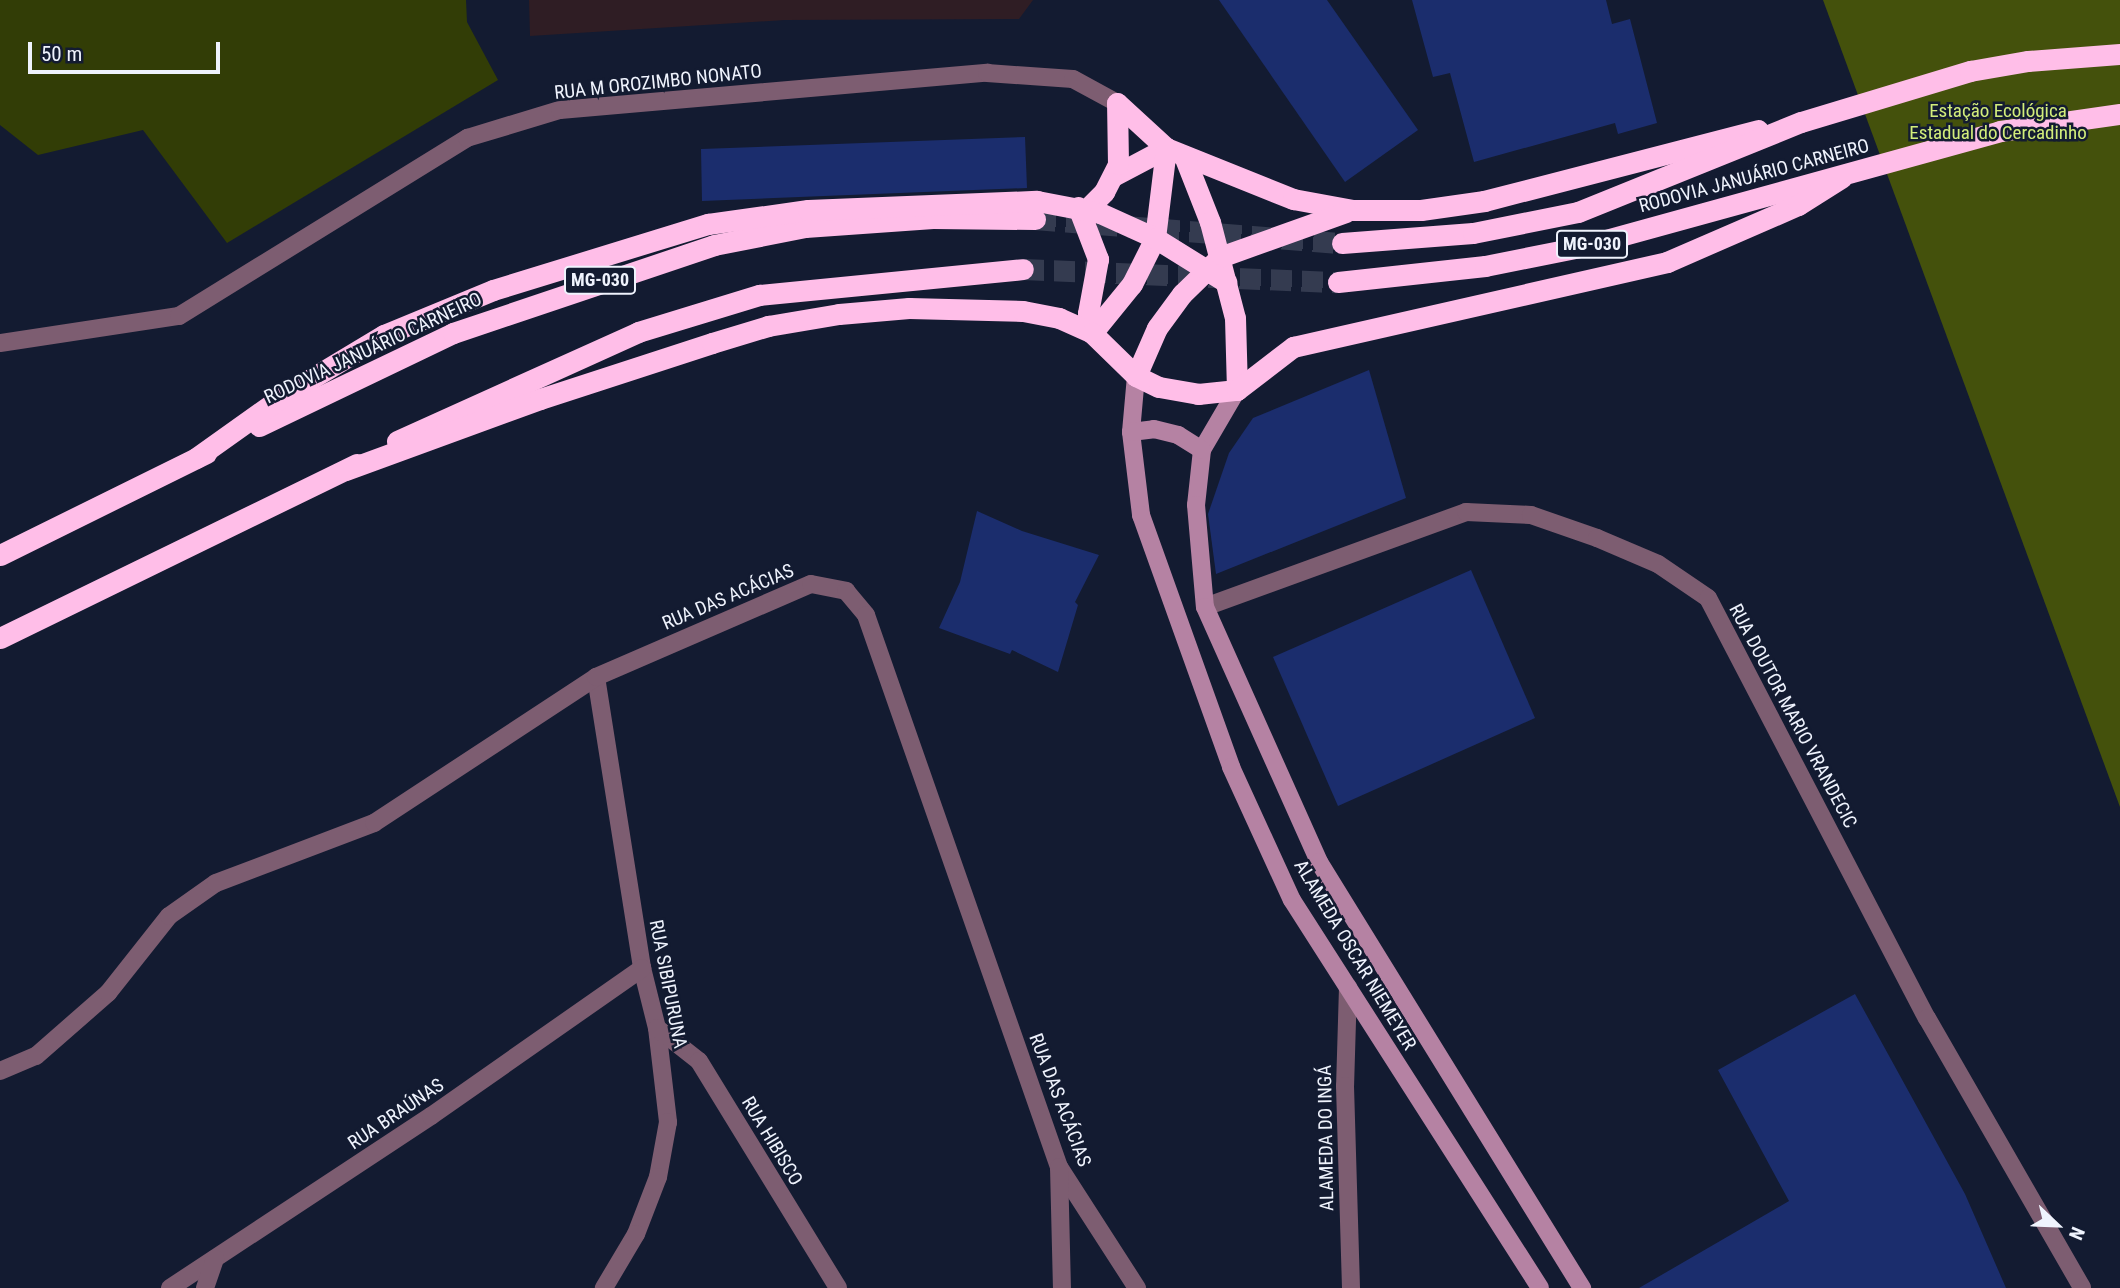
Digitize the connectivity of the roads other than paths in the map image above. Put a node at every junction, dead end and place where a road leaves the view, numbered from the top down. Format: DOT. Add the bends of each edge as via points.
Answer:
graph roads {
  1 [pos="2120,54"];
  2 [pos="1117,103"];
  3 [pos="2120,114"];
  4 [pos="1801,122"];
  5 [pos="1175,152"];
  6 [pos="1115,175"];
  7 [pos="1841,178"];
  8 [pos="1083,208"];
  9 [pos="1353,210"];
  10 [pos="1035,219"];
  11 [pos="1155,238"];
  12 [pos="1342,243"];
  13 [pos="1212,263"];
  14 [pos="1023,269"];
  15 [pos="1338,282"];
  16 [pos="1092,333"];
  17 [pos="0,343"];
  18 [pos="1136,376"];
  19 [pos="1237,390"];
  20 [pos="1131,432"];
  21 [pos="1202,450"];
  22 [pos="196,458"];
  23 [pos="346,470"];
  24 [pos="0,555"];
  25 [pos="1206,607"];
  26 [pos="0,638"];
  27 [pos="596,677"];
  28 [pos="642,968"];
  29 [pos="1348,987"];
  30 [pos="657,1028"];
  31 [pos="0,1071"];
  32 [pos="1059,1167"];
  33 [pos="215,1259"];
  34 [pos="170,1288"];
  35 [pos="205,1288"];
  36 [pos="604,1288"];
  37 [pos="838,1288"];
  38 [pos="1062,1288"];
  39 [pos="1138,1288"];
  40 [pos="1351,1288"];
  41 [pos="1540,1288"];
  42 [pos="1582,1288"];
  43 [pos="2082,1288"];
  1 -- 4 [label="highway, RODOVIA JANUÁRIO CARNEIRO / MG-030" via="1970,71"];
  2 -- 5 [label="highway"];
  2 -- 6 [label="highway" via="1121,143"];
  2 -- 17 [label="street, RUA M OROZIMBO NONATO" via="1073,79 987,73 560,110 467,138 179,316"];
  3 -- 7 [label="highway, RODOVIA JANUÁRIO CARNEIRO / MG-030" via="2000,131"];
  4 -- 9 [label="highway" via="1712,139 1484,201 1421,210"];
  4 -- 12 [label="highway, RODOVIA JANUÁRIO CARNEIRO / MG-030" via="1578,212 1473,233"];
  5 -- 6 [label="highway"];
  5 -- 9 [label="highway" via="1293,199"];
  5 -- 11 [label="highway"];
  5 -- 13 [label="highway"];
  6 -- 8 [label="highway"];
  7 -- 15 [label="highway, RODOVIA JANUÁRIO CARNEIRO / MG-030" via="1580,247 1485,266"];
  7 -- 19 [label="highway" via="1798,205 1667,262 1325,338 1293,348"];
  8 -- 11 [label="highway"];
  8 -- 16 [label="highway" via="1098,258 1088,313"];
  8 -- 22 [label="highway" via="1037,201 958,202 807,210 708,223 493,290 384,335 289,392"];
  9 -- 13 [label="highway"];
  10 -- 22 [label="highway, RODOVIA JANUÁRIO CARNEIRO / MG-030" via="933,218 805,227 714,245 453,333"];
  11 -- 13 [label="highway"];
  11 -- 16 [label="highway" via="1132,284"];
  13 -- 18 [label="highway" via="1157,328"];
  13 -- 19 [label="highway" via="1226,282 1238,341"];
  14 -- 23 [label="highway" via="759,295 638,332 422,426"];
  16 -- 18 [label="highway"];
  16 -- 23 [label="highway" via="1059,318 1011,310 909,308 768,326 540,399"];
  18 -- 19 [label="highway" via="1159,387 1198,394"];
  18 -- 20 [label="street, ALAMEDA OSCAR NIEMEYER"];
  19 -- 21 [label="street, ALAMEDA OSCAR NIEMEYER"];
  20 -- 21 [label="street" via="1154,429 1178,435"];
  20 -- 29 [label="street, ALAMEDA OSCAR NIEMEYER" via="1142,515 1230,767 1292,900"];
  21 -- 25 [label="street, ALAMEDA OSCAR NIEMEYER" via="1196,505"];
  22 -- 24 [label="highway, RODOVIA JANUÁRIO CARNEIRO / MG-030"];
  23 -- 26 [label="highway"];
  25 -- 42 [label="street, ALAMEDA OSCAR NIEMEYER" via="1319,862"];
  25 -- 43 [label="street, RUA DOUTOR MARIO VRANDECIC" via="1466,512 1531,514 1658,564 1708,598 1927,1018"];
  27 -- 28 [label="street, RUA SIBIPURUNA"];
  27 -- 31 [label="street, RUA DAS ACÁCIAS" via="374,823 216,883 169,916 107,993 47,1047"];
  27 -- 32 [label="street, RUA DAS ACÁCIAS" via="811,584 846,591 866,615"];
  28 -- 30 [label="street, RUA SIBIPURUNA"];
  28 -- 33 [label="street, RUA BRAÚNAS" via="432,1116"];
  29 -- 40 [label="street, ALAMEDA DO INGÁ" via="1345,1086"];
  29 -- 41 [label="street, ALAMEDA OSCAR NIEMEYER"];
  30 -- 36 [label="street, RUA SIBIPURUNA" via="668,1122 658,1177 636,1234"];
  30 -- 37 [label="street, RUA HIBISCO" via="699,1061"];
  32 -- 38 [label="street"];
  32 -- 39 [label="street, RUA DAS ACÁCIAS"];
  33 -- 34 [label="street, RUA BRAÚNAS"];
  33 -- 35 [label="street"];
}
